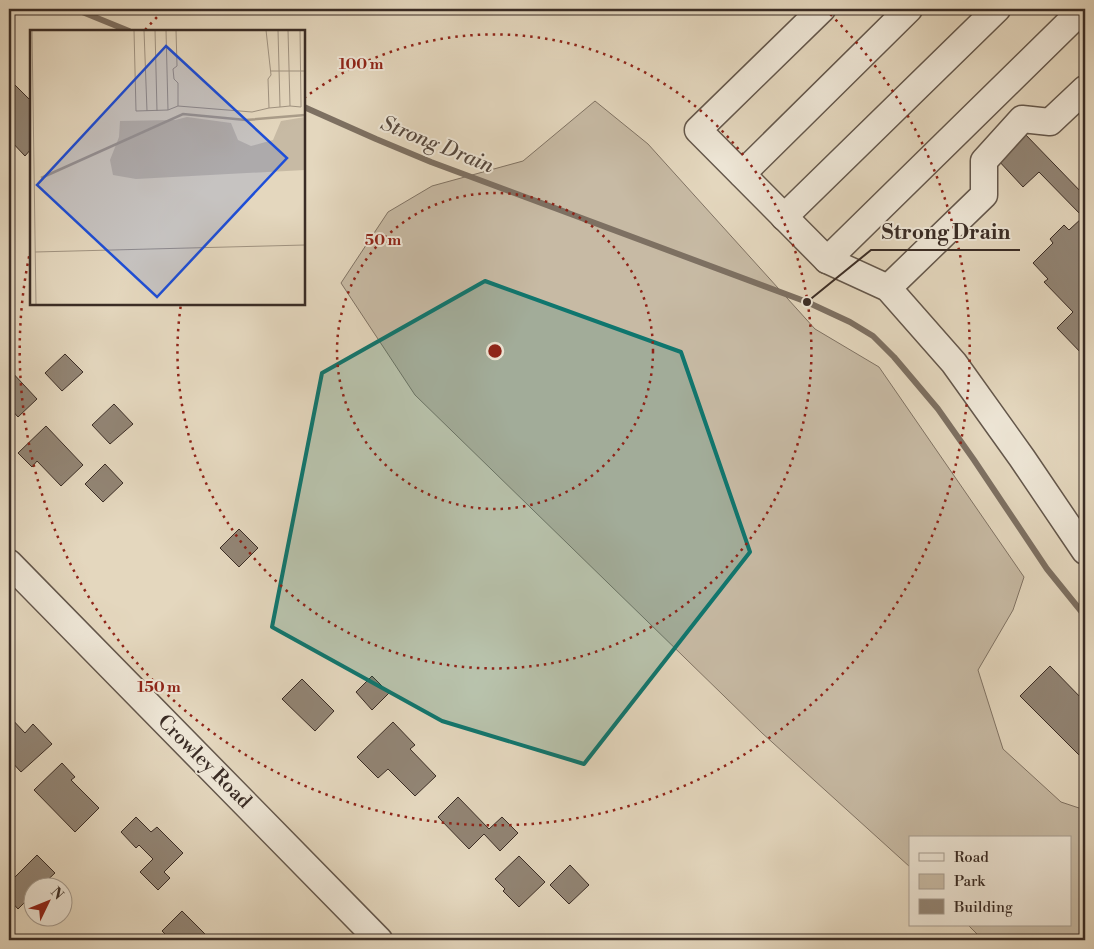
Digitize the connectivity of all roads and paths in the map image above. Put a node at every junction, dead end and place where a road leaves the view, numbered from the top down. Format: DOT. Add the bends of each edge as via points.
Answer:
graph roads {
  1 [pos="822,9"];
  2 [pos="909,9"];
  3 [pos="997,9"];
  4 [pos="1083,9"];
  5 [pos="1085,89"];
  6 [pos="742,174"];
  7 [pos="784,217"];
  8 [pos="827,260"];
  9 [pos="888,288"];
  10 [pos="1085,551"];
  11 [pos="9,563"];
  12 [pos="379,940"];
  1 -- 6 [label="street" via="698,130"];
  2 -- 6 [label="street"];
  3 -- 7 [label="street"];
  4 -- 8 [label="street"];
  5 -- 9 [label="street" via="1050,122 1022,119 984,161 984,194"];
  6 -- 7 [label="street"];
  7 -- 8 [label="street"];
  8 -- 9 [label="street"];
  9 -- 10 [label="street" via="954,363"];
  11 -- 12 [label="street, Crowley Road"];
}
